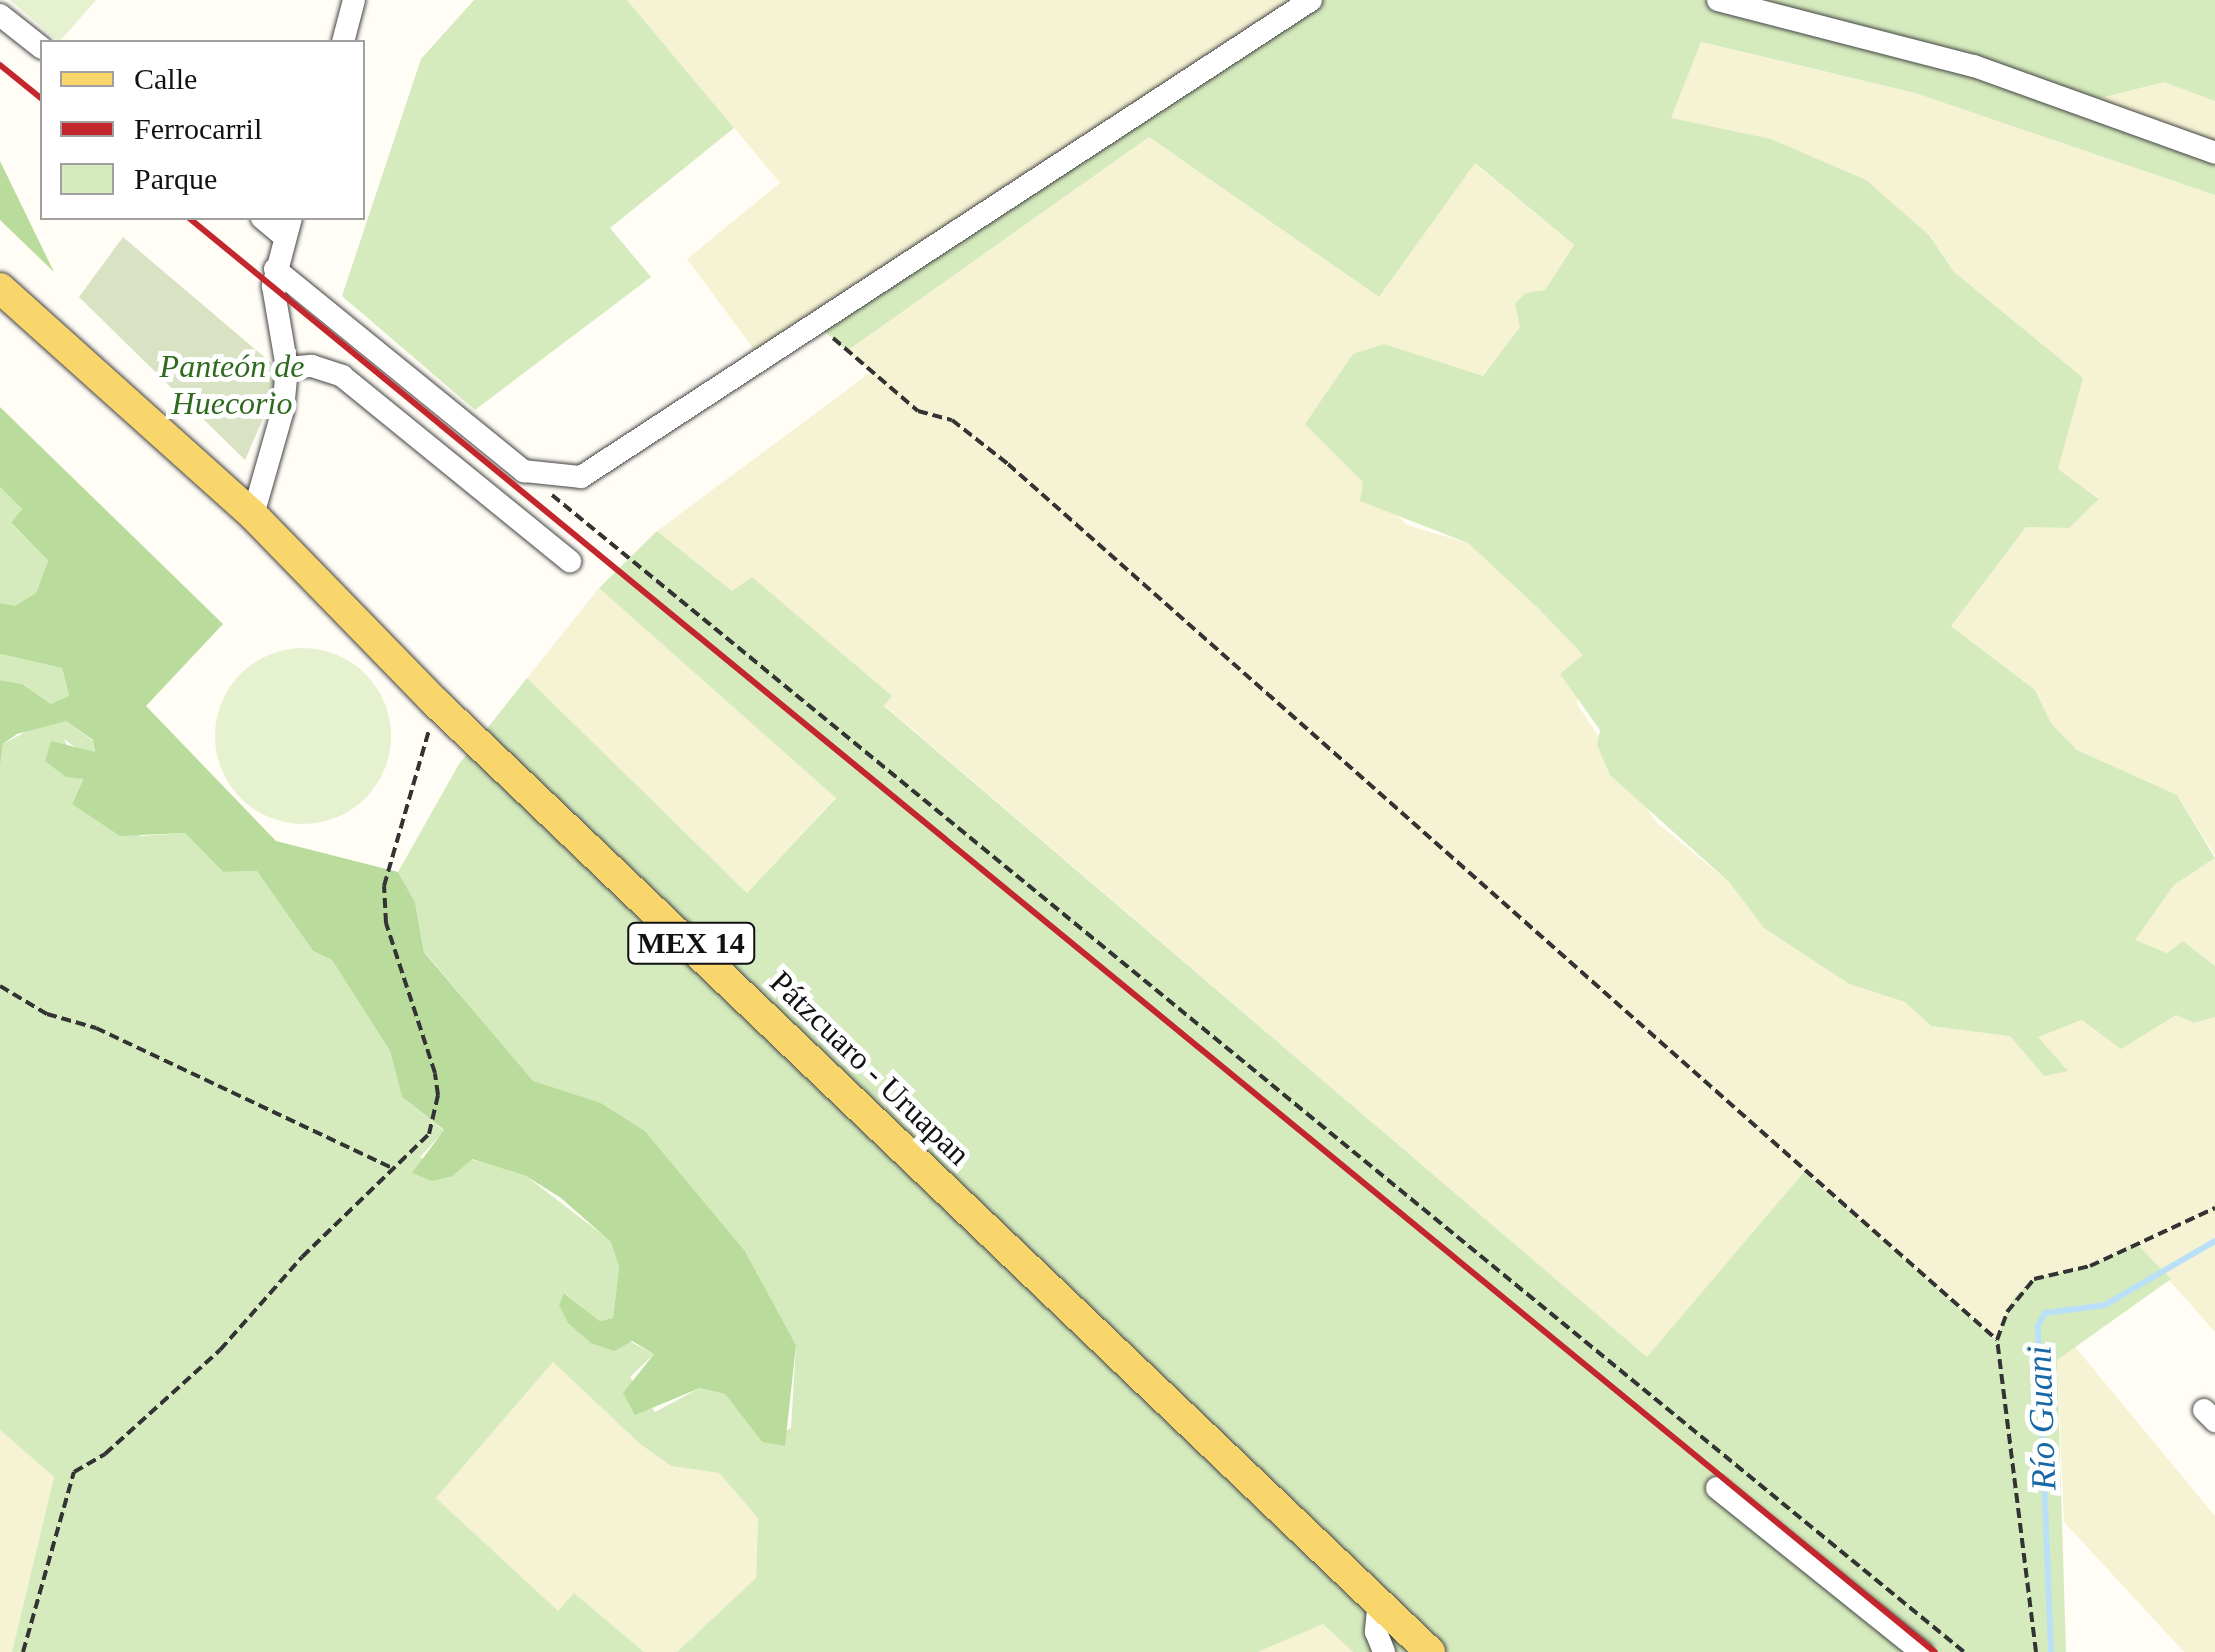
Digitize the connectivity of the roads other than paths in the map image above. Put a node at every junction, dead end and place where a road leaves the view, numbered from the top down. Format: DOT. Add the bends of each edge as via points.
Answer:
graph roads {
  1 [pos="354,0"];
  2 [pos="1310,0"];
  3 [pos="1718,0"];
  4 [pos="0,15"];
  5 [pos="344,40"];
  6 [pos="40,46"];
  7 [pos="2215,153"];
  8 [pos="288,227"];
  9 [pos="275,269"];
  10 [pos="0,288"];
  11 [pos="287,368"];
  12 [pos="252,515"];
  13 [pos="570,561"];
  14 [pos="1717,1488"];
  15 [pos="1379,1601"];
  16 [pos="1384,1652"];
  17 [pos="1430,1652"];
  18 [pos="1922,1652"];
  1 -- 5 [label="street"];
  2 -- 9 [label="street" via="581,477 524,472"];
  3 -- 7 [label="street" via="1974,66"];
  4 -- 6 [label="street"];
  8 -- 9 [label="street"];
  9 -- 11 [label="street"];
  10 -- 12 [label="main road, Pátzcuaro - Uruapan / MEX 14"];
  11 -- 12 [label="street" via="272,459"];
  11 -- 13 [label="street" via="312,366 342,376"];
  12 -- 15 [label="main road, Pátzcuaro - Uruapan / MEX 14" via="437,704"];
  14 -- 18 [label="street"];
  15 -- 16 [label="street" via="1376,1632"];
  15 -- 17 [label="main road, Pátzcuaro - Uruapan / MEX 14"];
}
